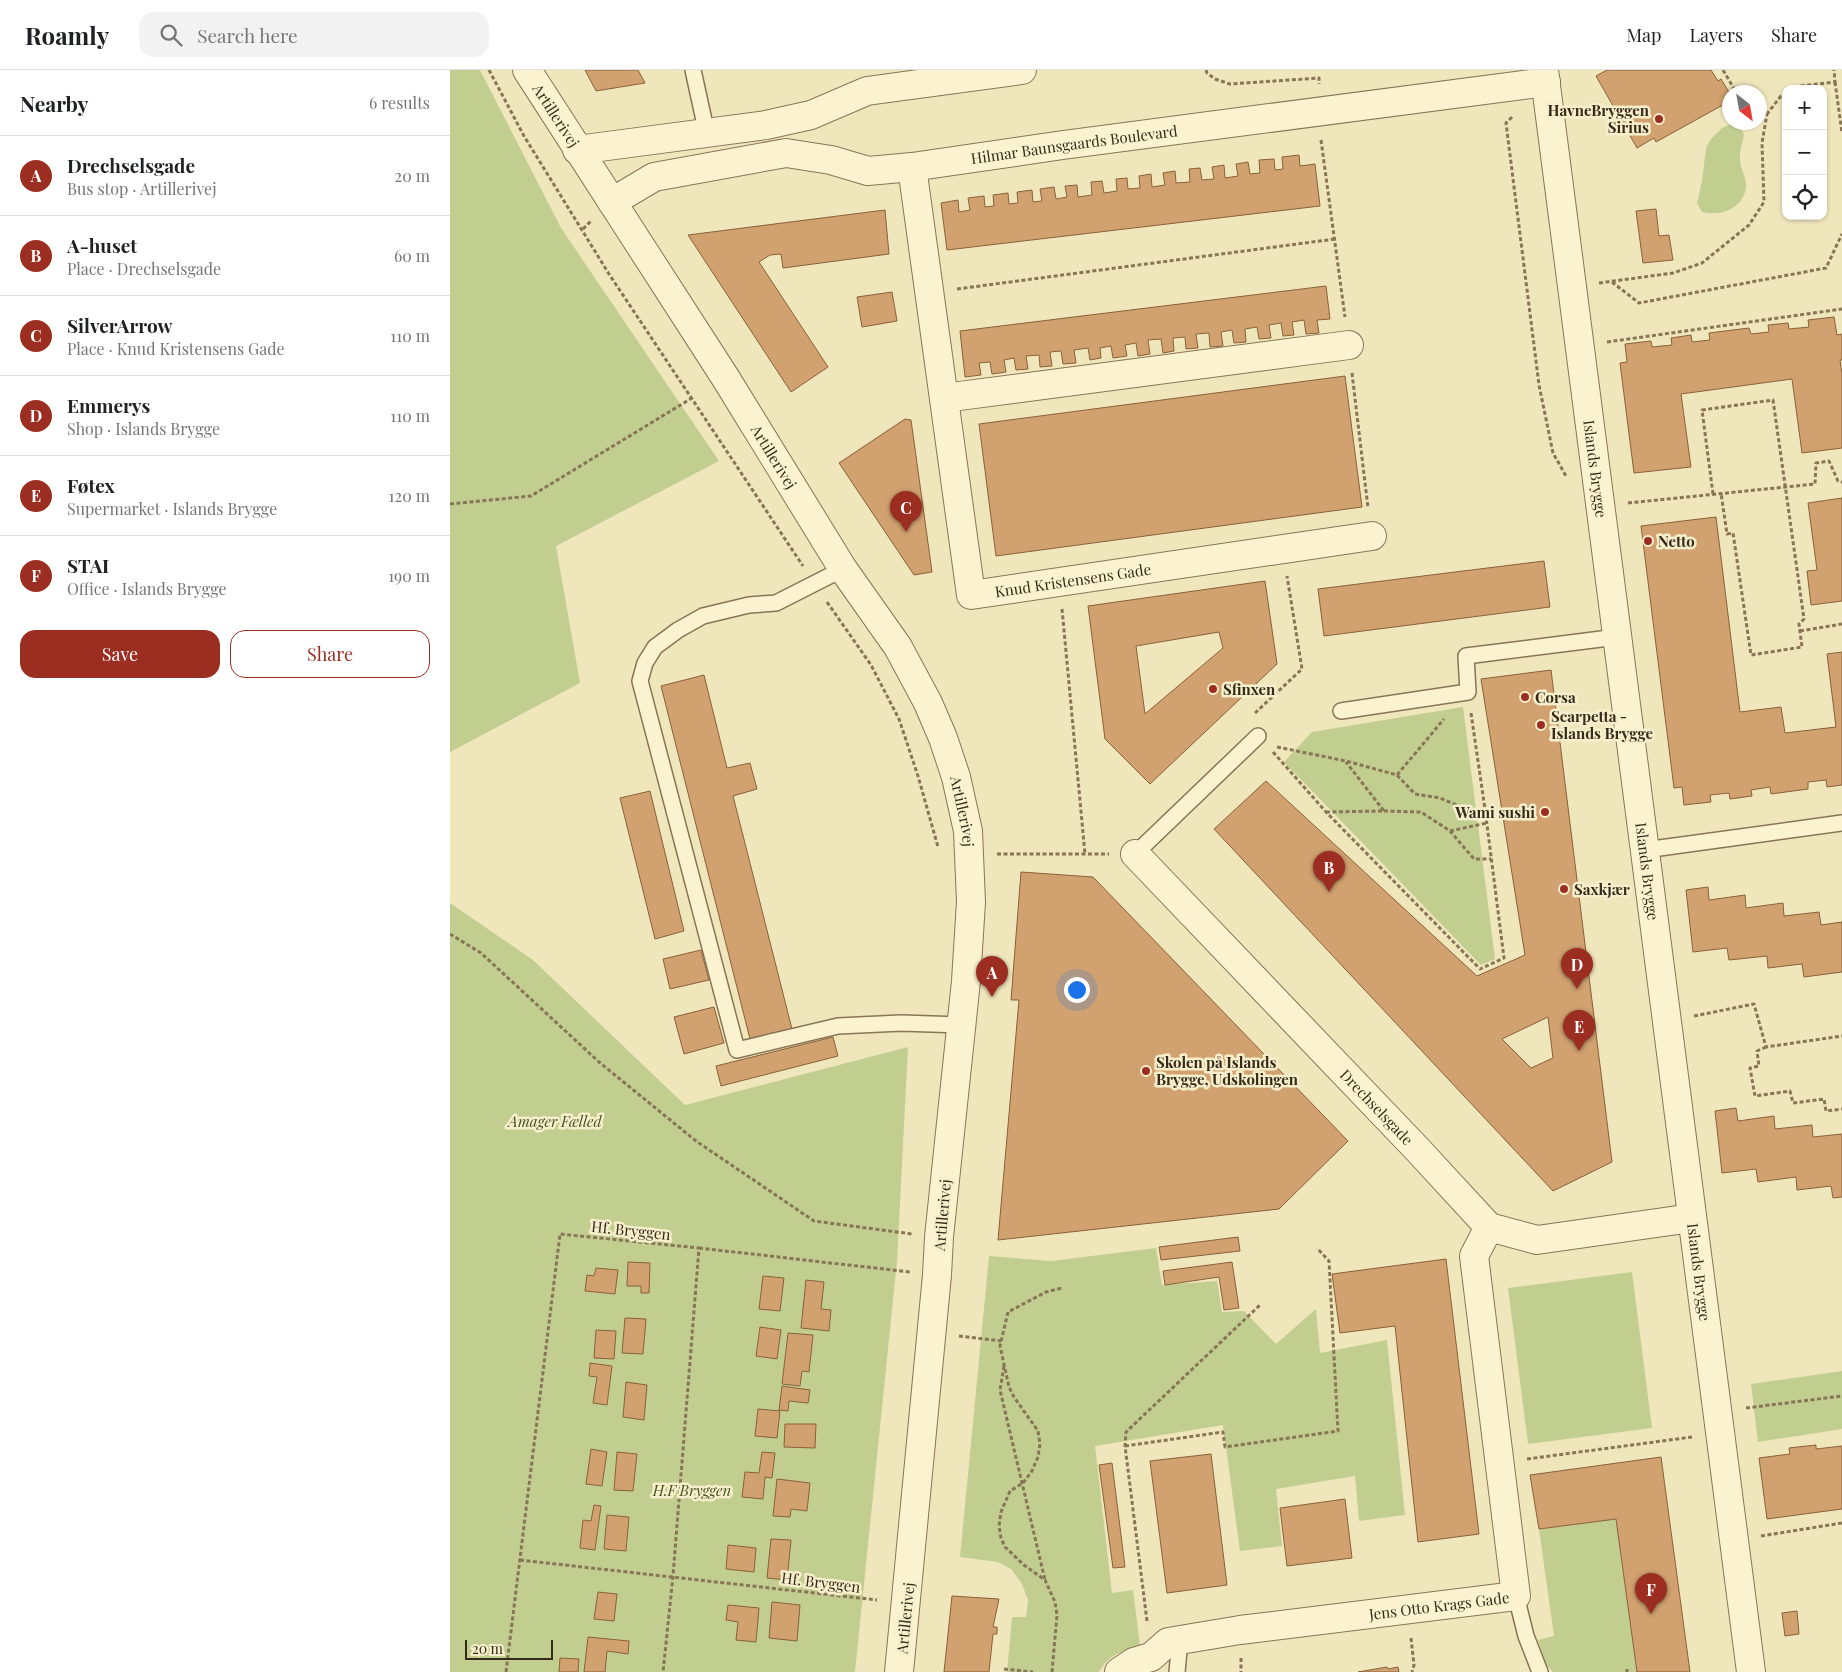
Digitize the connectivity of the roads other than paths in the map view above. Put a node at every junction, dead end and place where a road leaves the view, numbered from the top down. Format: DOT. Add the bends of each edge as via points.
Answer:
graph roads {
  1 [pos="527,70"];
  2 [pos="692,70"];
  3 [pos="1022,70"];
  4 [pos="1545,76"];
  5 [pos="901,78"];
  6 [pos="707,134"];
  7 [pos="577,150"];
  8 [pos="912,167"];
  9 [pos="612,202"];
  10 [pos="1349,345"];
  11 [pos="944,398"];
  12 [pos="1372,536"];
  13 [pos="843,569"];
  14 [pos="1617,637"];
  15 [pos="1341,711"];
  16 [pos="1262,740"];
  17 [pos="1842,823"];
  18 [pos="1645,850"];
  19 [pos="1135,854"];
  20 [pos="962,1025"];
  21 [pos="1692,1218"];
  22 [pos="1489,1227"];
  23 [pos="1516,1596"];
  24 [pos="1180,1640"];
  25 [pos="900,1672"];
  26 [pos="1119,1672"];
  27 [pos="1177,1672"];
  28 [pos="1540,1672"];
  29 [pos="1751,1672"];
  1 -- 7 [label="street, Artillerivej"];
  2 -- 6 [label="lane"];
  3 -- 5 [label="street"];
  4 -- 8 [label="street, Hilmar Baunsgaards Boulevard" via="1322,111"];
  4 -- 14 [label="street, Islands Brygge"];
  5 -- 6 [label="street" via="811,115"];
  6 -- 7 [label="street"];
  7 -- 9 [label="street, Artillerivej"];
  8 -- 9 [label="street, Hilmar Baunsgaards Boulevard" via="868,170 786,153 654,177"];
  8 -- 11 [label="street, Knud Kristensens Gade"];
  9 -- 13 [label="street, Artillerivej"];
  10 -- 11 [label="street"];
  11 -- 12 [label="street, Knud Kristensens Gade" via="972,595"];
  13 -- 20 [label="street, Artillerivej" via="898,647 928,703 956,777 968,831 971,902"];
  13 -- 20 [label="lane" via="776,603 749,605 703,616 655,646 640,680 737,1050 838,1026"];
  14 -- 15 [label="lane" via="1466,656 1468,692"];
  14 -- 18 [label="street, Islands Brygge"];
  16 -- 19 [label="lane"];
  17 -- 18 [label="lane"];
  18 -- 21 [label="street, Islands Brygge"];
  19 -- 22 [label="street, Drechselsgade"];
  20 -- 25 [label="street, Artillerivej"];
  21 -- 22 [label="street" via="1537,1240"];
  21 -- 29 [label="street, Islands Brygge"];
  22 -- 23 [label="street, Jens Otto Krags Gade" via="1474,1256"];
  23 -- 24 [label="street, Jens Otto Krags Gade"];
  23 -- 28 [label="lane" via="1526,1636"];
  24 -- 26 [label="street, Jens Otto Krags Gade" via="1168,1642 1151,1657 1134,1662"];
  24 -- 27 [label="lane"];
}
